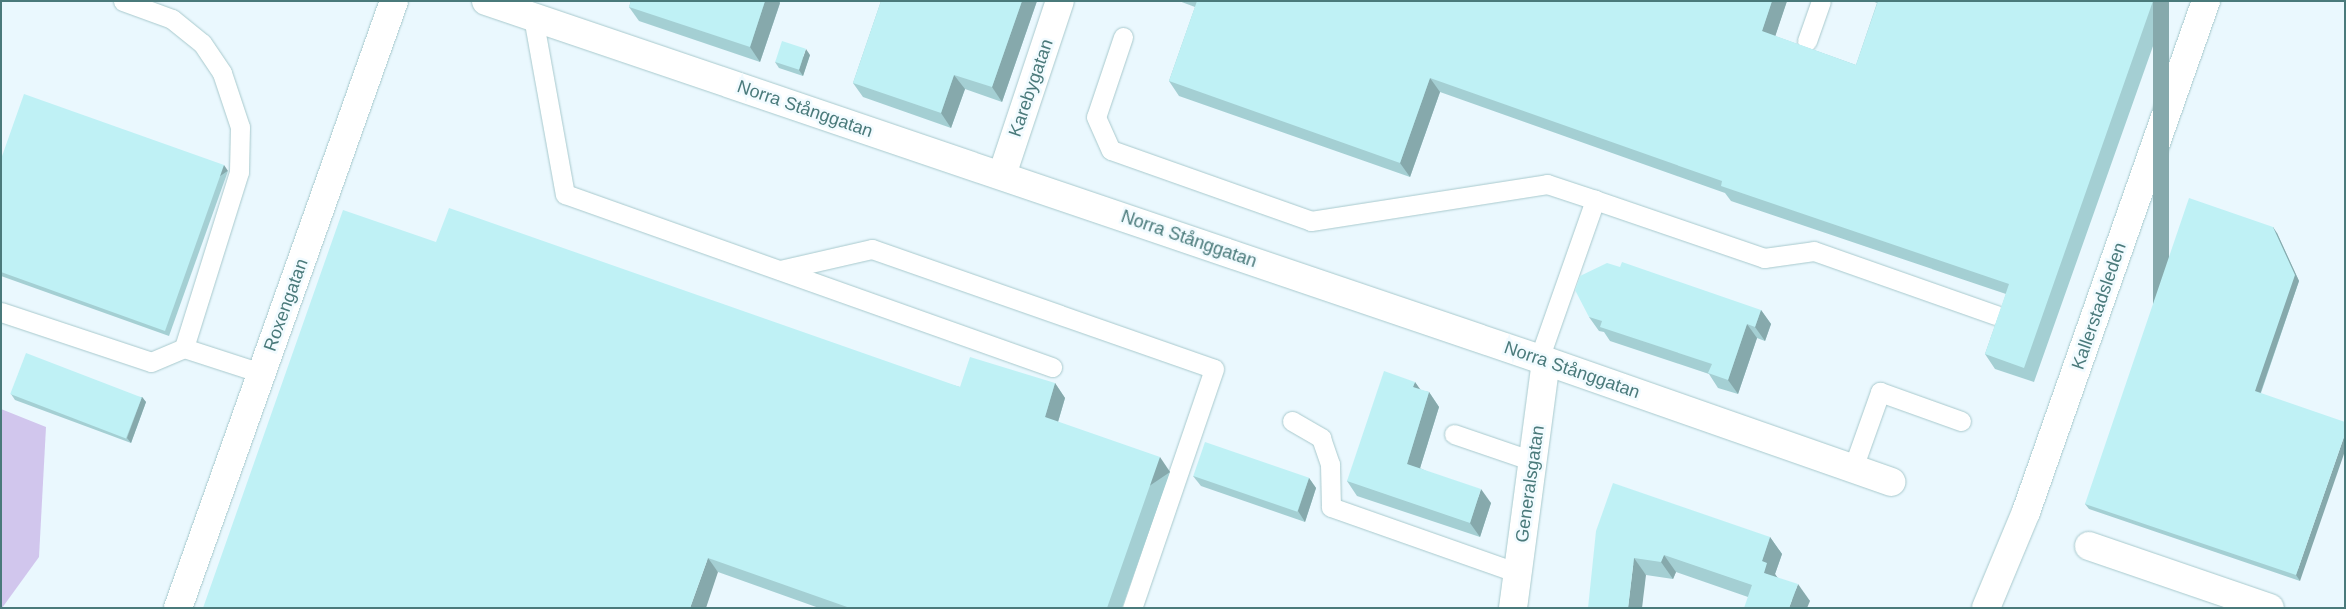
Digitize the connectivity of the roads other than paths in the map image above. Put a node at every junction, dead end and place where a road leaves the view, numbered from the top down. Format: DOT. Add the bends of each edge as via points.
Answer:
graph roads {
  1 [pos="123,1"];
  2 [pos="394,1"];
  3 [pos="486,1"];
  4 [pos="1060,1"];
  5 [pos="1821,1"];
  6 [pos="2206,1"];
  7 [pos="533,17"];
  8 [pos="1123,37"];
  9 [pos="1807,41"];
  10 [pos="1002,175"];
  11 [pos="1594,200"];
  12 [pos="780,270"];
  13 [pos="1,312"];
  14 [pos="1996,315"];
  15 [pos="184,348"];
  16 [pos="1542,360"];
  17 [pos="1052,367"];
  18 [pos="261,373"];
  19 [pos="1292,421"];
  20 [pos="1961,421"];
  21 [pos="1454,434"];
  22 [pos="1533,461"];
  23 [pos="1853,468"];
  24 [pos="1891,482"];
  25 [pos="2089,546"];
  26 [pos="1518,573"];
  27 [pos="178,608"];
  28 [pos="1132,608"];
  29 [pos="1513,608"];
  30 [pos="1986,608"];
  31 [pos="2270,608"];
  1 -- 15 [label="lane" via="172,19 202,43 222,73 240,127 239,172"];
  2 -- 18 [label="street, Roxengatan"];
  3 -- 7 [label="street, Norra Stånggatan"];
  4 -- 10 [label="street, Karebygatan"];
  5 -- 9 [label="lane"];
  6 -- 30 [label="street, Kallerstadsleden" via="2029,503"];
  7 -- 10 [label="street, Norra Stånggatan"];
  7 -- 12 [label="lane" via="565,194"];
  8 -- 11 [label="lane" via="1096,117 1111,150 1311,221 1547,184"];
  10 -- 16 [label="street, Norra Stånggatan"];
  11 -- 14 [label="lane" via="1764,258 1814,251"];
  11 -- 16 [label="lane"];
  12 -- 17 [label="lane"];
  12 -- 28 [label="lane" via="872,249 1214,369"];
  13 -- 15 [label="lane" via="151,362"];
  15 -- 18 [label="lane"];
  16 -- 22 [label="street, Generalsgatan"];
  16 -- 23 [label="street, Norra Stånggatan"];
  18 -- 27 [label="street, Roxengatan"];
  19 -- 26 [label="lane" via="1321,438 1330,464 1331,507"];
  20 -- 23 [label="lane" via="1880,392"];
  21 -- 22 [label="lane"];
  22 -- 26 [label="street, Generalsgatan"];
  23 -- 24 [label="street, Norra Stånggatan"];
  25 -- 31 [label="street"];
  26 -- 29 [label="street, Generalsgatan"];
}
